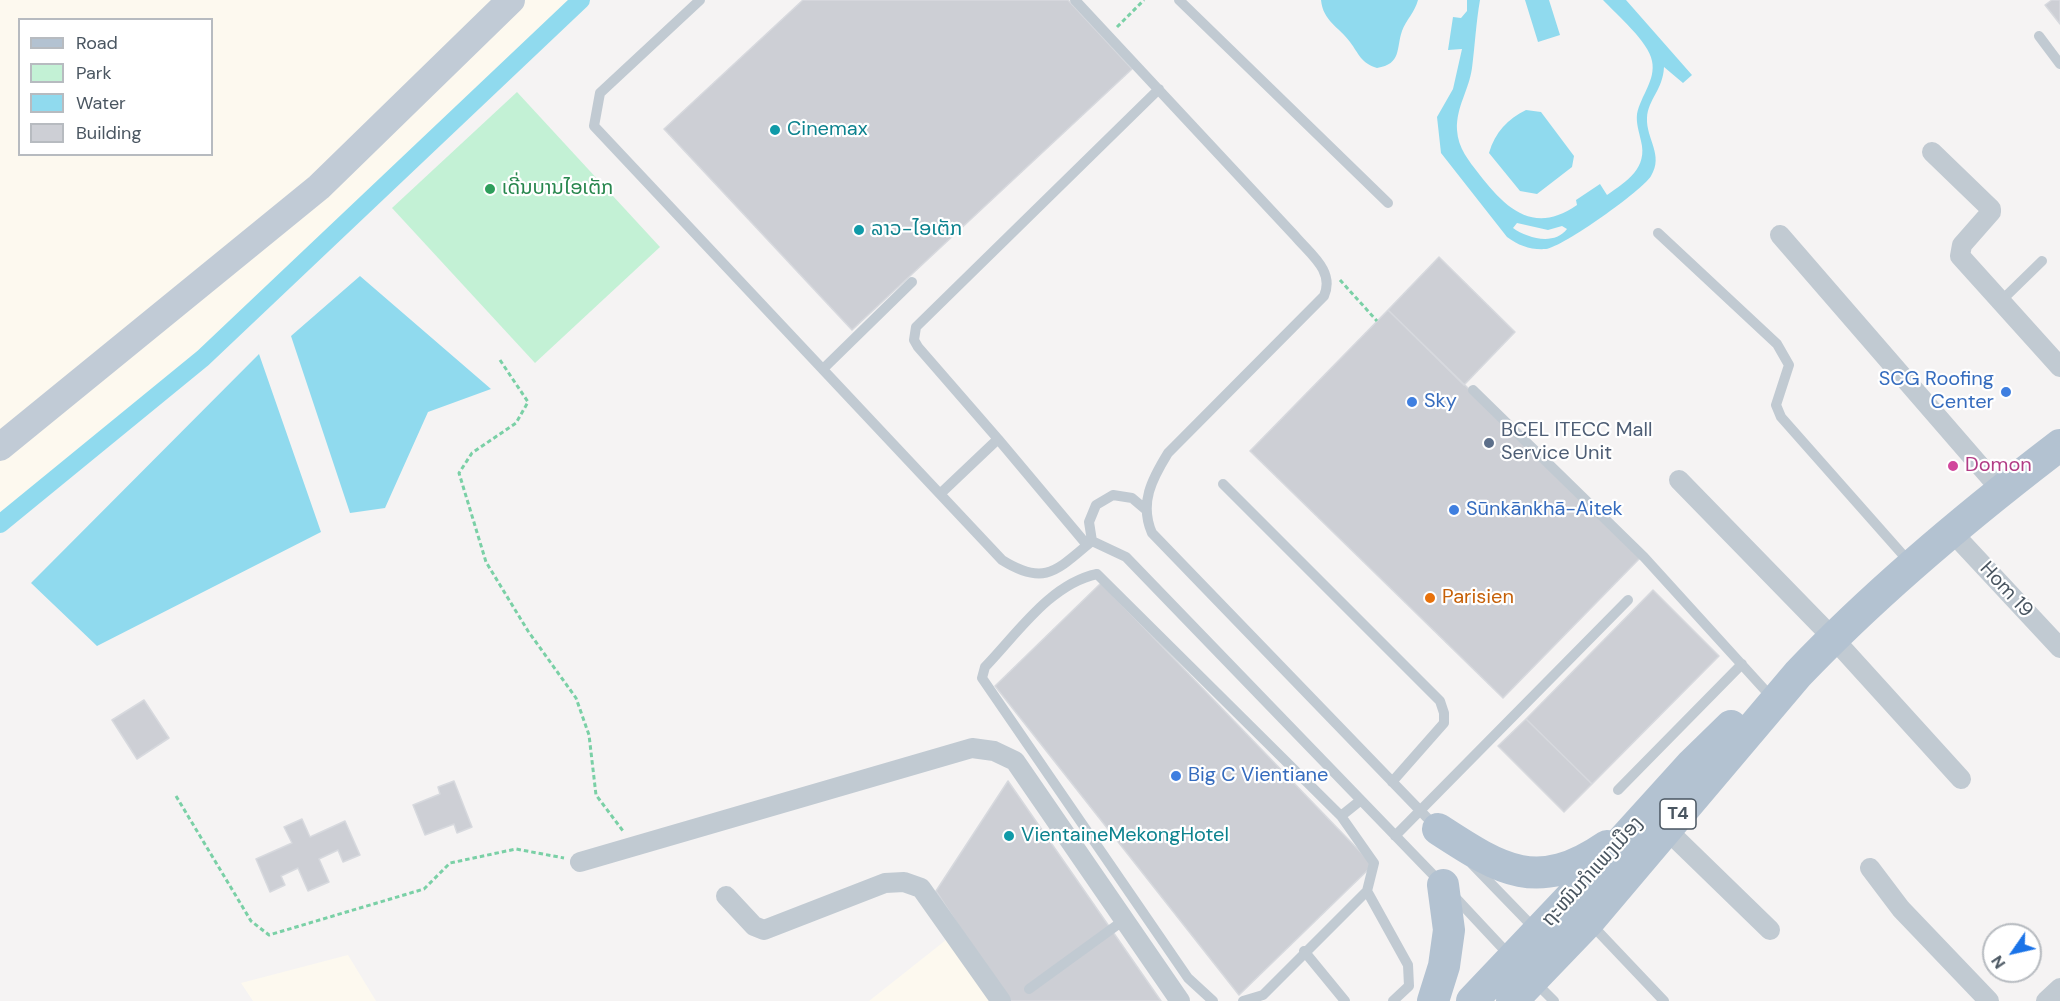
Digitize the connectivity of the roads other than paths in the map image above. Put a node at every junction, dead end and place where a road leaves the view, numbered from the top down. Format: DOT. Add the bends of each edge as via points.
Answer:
graph roads {
  1 [pos="510,0"];
  2 [pos="700,0"];
  3 [pos="1075,0"];
  4 [pos="1179,0"];
  5 [pos="2039,36"];
  6 [pos="2060,64"];
  7 [pos="1160,89"];
  8 [pos="1932,152"];
  9 [pos="1388,203"];
  10 [pos="1658,233"];
  11 [pos="1780,235"];
  12 [pos="2042,261"];
  13 [pos="912,282"];
  14 [pos="2001,301"];
  15 [pos="2060,367"];
  16 [pos="823,369"];
  17 [pos="1473,390"];
  18 [pos="998,439"];
  19 [pos="2060,445"];
  20 [pos="0,447"];
  21 [pos="1679,480"];
  22 [pos="1223,484"];
  23 [pos="2001,490"];
  24 [pos="940,494"];
  25 [pos="1145,509"];
  26 [pos="1951,531"];
  27 [pos="1090,543"];
  28 [pos="1912,564"];
  29 [pos="1052,572"];
  30 [pos="1059,591"];
  31 [pos="1628,600"];
  32 [pos="1833,638"];
  33 [pos="2060,648"];
  34 [pos="1742,664"];
  35 [pos="1772,698"];
  36 [pos="1961,779"];
  37 [pos="1392,782"];
  38 [pos="1618,790"];
  39 [pos="1361,800"];
  40 [pos="1341,816"];
  41 [pos="1429,820"];
  42 [pos="1665,828"];
  43 [pos="1632,829"];
  44 [pos="1395,836"];
  45 [pos="580,862"];
  46 [pos="1870,868"];
  47 [pos="1443,885"];
  48 [pos="1367,891"];
  49 [pos="726,896"];
  50 [pos="1125,920"];
  51 [pos="1588,921"];
  52 [pos="1770,930"];
  53 [pos="1548,943"];
  54 [pos="1304,951"];
  55 [pos="1528,985"];
  56 [pos="2060,988"];
  57 [pos="1029,989"];
  58 [pos="1179,989"];
  59 [pos="1266,998"];
  60 [pos="1001,1001"];
  61 [pos="1213,1001"];
  62 [pos="1244,1001"];
  63 [pos="1344,1001"];
  64 [pos="1393,1001"];
  65 [pos="1433,1001"];
  66 [pos="1472,1001"];
  67 [pos="1664,1001"];
  68 [pos="1989,1001"];
  69 [pos="2046,1001"];
  1 -- 20 [label="street" via="319,187"];
  2 -- 16 [label="lane" via="600,93 594,126"];
  3 -- 7 [label="lane"];
  4 -- 9 [label="lane"];
  5 -- 6 [label="lane"];
  7 -- 18 [label="lane" via="916,327 914,340 918,347"];
  7 -- 25 [label="lane" via="1295,236 1326,272 1329,284 1324,296 1168,453 1154,476"];
  8 -- 14 [label="street" via="1991,209 1959,251"];
  10 -- 28 [label="lane" via="1777,344 1789,365 1776,405 1781,417"];
  11 -- 23 [label="street"];
  12 -- 14 [label="lane"];
  13 -- 16 [label="lane"];
  14 -- 15 [label="street"];
  16 -- 24 [label="lane"];
  17 -- 34 [label="lane" via="1644,557"];
  18 -- 24 [label="lane"];
  18 -- 27 [label="lane"];
  19 -- 23 [label="main road, ຖະໜົນກຳແພງເມືອງ / T4"];
  21 -- 32 [label="street"];
  22 -- 37 [label="lane" via="1440,701 1444,723"];
  23 -- 26 [label="main road, ຖະໜົນກຳແພງເມືອງ / T4"];
  24 -- 29 [label="lane" via="1002,560 1029,574"];
  25 -- 27 [label="lane" via="1132,498 1113,495 1096,505 1089,522"];
  25 -- 37 [label="lane" via="1152,533"];
  26 -- 28 [label="main road, ຖະໜົນກຳແພງເມືອງ / T4"];
  26 -- 33 [label="street, Hom 19"];
  27 -- 29 [label="lane"];
  27 -- 39 [label="lane" via="1126,557"];
  28 -- 32 [label="main road, ຖະໜົນກຳແພງເມືອງ / T4"];
  29 -- 30 [label="lane"];
  30 -- 40 [label="lane" via="1097,574"];
  30 -- 58 [label="lane" via="985,667 982,678"];
  31 -- 41 [label="lane"];
  32 -- 35 [label="main road, ຖະໜົນກຳແພງເມືອງ / T4"];
  32 -- 36 [label="street"];
  34 -- 35 [label="lane"];
  34 -- 38 [label="lane"];
  35 -- 42 [label="main road, ຖະໜົນກຳແພງເມືອງ / T4"];
  35 -- 43 [label="main road, ຖະໜົນກຳແພງເມືອງ / T4" via="1691,765"];
  37 -- 41 [label="lane"];
  39 -- 40 [label="lane"];
  39 -- 44 [label="lane"];
  40 -- 48 [label="lane" via="1374,863"];
  41 -- 43 [label="main road" via="1503,868 1526,873 1574,866"];
  41 -- 44 [label="lane"];
  41 -- 53 [label="lane"];
  42 -- 51 [label="main road, ຖະໜົນກຳແພງເມືອງ / T4"];
  42 -- 52 [label="street"];
  43 -- 53 [label="main road, ຖະໜົນກຳແພງເມືອງ / T4"];
  44 -- 47 [label="lane"];
  45 -- 50 [label="street" via="972,748 994,751 1015,761"];
  46 -- 68 [label="street" via="1908,917"];
  47 -- 55 [label="lane"];
  47 -- 65 [label="main road" via="1449,930 1444,966"];
  48 -- 54 [label="lane"];
  48 -- 64 [label="lane" via="1408,965 1409,986"];
  49 -- 60 [label="street" via="754,926 764,930 885,883 904,882 921,888"];
  50 -- 57 [label="lane"];
  50 -- 58 [label="street"];
  51 -- 53 [label="main road, ຖະໜົນກຳແພງເມືອງ / T4"];
  51 -- 67 [label="lane"];
  53 -- 55 [label="main road, ຖະໜົນກຳແພງເມືອງ / T4"];
  54 -- 59 [label="lane"];
  54 -- 63 [label="lane"];
  55 -- 66 [label="main road, ຖະໜົນກຳແພງເມືອງ / T4"];
  56 -- 69 [label="street"];
  58 -- 61 [label="lane"];
  59 -- 62 [label="lane"];
}
